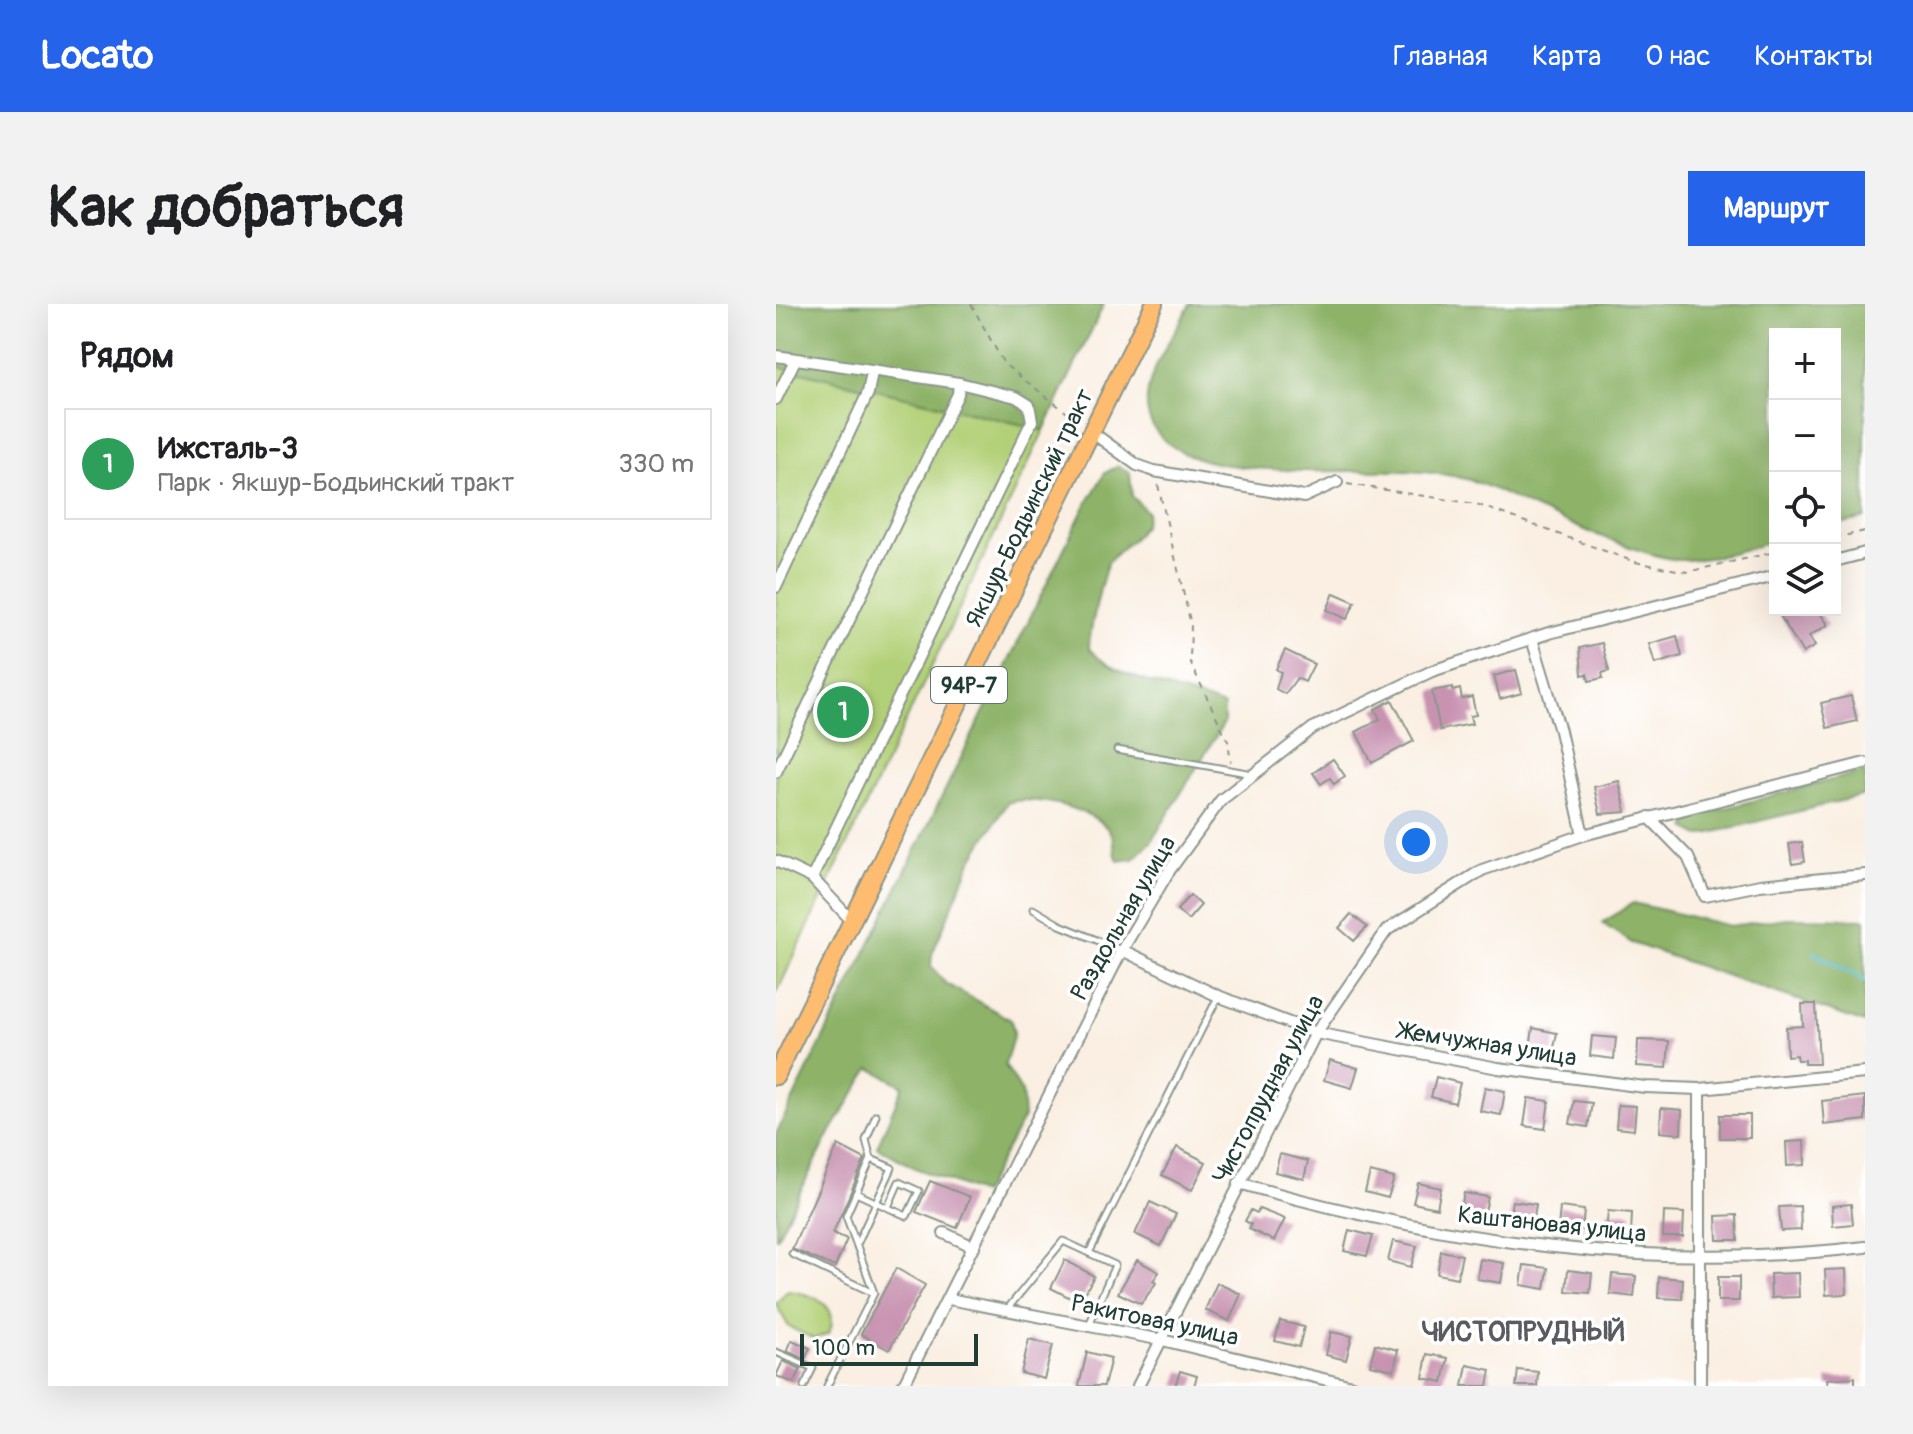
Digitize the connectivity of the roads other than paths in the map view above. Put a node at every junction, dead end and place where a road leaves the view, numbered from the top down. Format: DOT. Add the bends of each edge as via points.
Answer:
graph roads {
  1 [pos="1154,304"];
  2 [pos="776,356"];
  3 [pos="795,360"];
  4 [pos="872,372"];
  5 [pos="959,383"];
  6 [pos="776,399"];
  7 [pos="1093,433"];
  8 [pos="1337,482"];
  9 [pos="1865,553"];
  10 [pos="1841,559"];
  11 [pos="1769,578"];
  12 [pos="776,587"];
  13 [pos="1532,639"];
  14 [pos="1117,750"];
  15 [pos="1865,763"];
  16 [pos="776,772"];
  17 [pos="1253,775"];
  18 [pos="1649,817"];
  19 [pos="1583,835"];
  20 [pos="776,861"];
  21 [pos="1865,875"];
  22 [pos="812,878"];
  23 [pos="1033,909"];
  24 [pos="852,921"];
  25 [pos="1122,950"];
  26 [pos="1218,996"];
  27 [pos="1316,1033"];
  28 [pos="1865,1073"];
  29 [pos="776,1076"];
  30 [pos="1700,1089"];
  31 [pos="876,1115"];
  32 [pos="871,1159"];
  33 [pos="1239,1183"];
  34 [pos="856,1193"];
  35 [pos="876,1202"];
  36 [pos="888,1207"];
  37 [pos="944,1233"];
  38 [pos="858,1243"];
  39 [pos="974,1247"];
  40 [pos="1865,1247"];
  41 [pos="1089,1253"];
  42 [pos="792,1254"];
  43 [pos="1700,1258"];
  44 [pos="874,1293"];
  45 [pos="949,1299"];
  46 [pos="1007,1310"];
  47 [pos="1089,1326"];
  48 [pos="1162,1340"];
  49 [pos="776,1352"];
  50 [pos="804,1386"];
  51 [pos="827,1386"];
  52 [pos="903,1386"];
  53 [pos="1138,1386"];
  54 [pos="1352,1386"];
  55 [pos="1700,1386"];
  1 -- 7 [label="main road, Якшур-Бодьинский тракт / 94Р-7"];
  2 -- 3 [label="street"];
  3 -- 4 [label="street"];
  3 -- 6 [label="street"];
  4 -- 5 [label="street"];
  4 -- 12 [label="street" via="868,393"];
  5 -- 16 [label="street"];
  5 -- 22 [label="street" via="1016,397 1029,405 1032,421"];
  7 -- 8 [label="street" via="1154,471 1304,497"];
  7 -- 24 [label="main road, Якшур-Бодьинский тракт / 94Р-7"];
  9 -- 10 [label="street"];
  11 -- 13 [label="street, Раздольная улица"];
  13 -- 17 [label="street, Раздольная улица" via="1432,671 1313,728"];
  13 -- 19 [label="street"];
  14 -- 17 [label="lane"];
  15 -- 18 [label="street, Чистопрудная улица"];
  17 -- 25 [label="street, Раздольная улица" via="1221,800 1169,871"];
  18 -- 19 [label="street, Чистопрудная улица"];
  18 -- 21 [label="street" via="1688,857 1705,896"];
  19 -- 27 [label="street, Чистопрудная улица" via="1482,870 1387,930"];
  20 -- 22 [label="street"];
  22 -- 24 [label="street"];
  23 -- 25 [label="lane"];
  24 -- 29 [label="main road, Якшур-Бодьинский тракт / 94Р-7"];
  25 -- 26 [label="street, Жемчужная улица"];
  25 -- 39 [label="street, Раздольная улица"];
  26 -- 27 [label="street, Жемчужная улица"];
  26 -- 41 [label="lane"];
  27 -- 30 [label="street, Жемчужная улица" via="1550,1076"];
  27 -- 33 [label="street, Чистопрудная улица"];
  28 -- 30 [label="street, Жемчужная улица"];
  30 -- 43 [label="street"];
  31 -- 32 [label="lane" via="866,1140"];
  32 -- 34 [label="lane"];
  32 -- 35 [label="lane" via="892,1168"];
  33 -- 43 [label="street, Каштановая улица" via="1482,1239"];
  33 -- 48 [label="street, Чистопрудная улица"];
  34 -- 35 [label="lane"];
  34 -- 38 [label="lane" via="846,1216"];
  35 -- 36 [label="lane"];
  35 -- 38 [label="lane"];
  36 -- 36 [label="lane" via="907,1216 919,1191 899,1182"];
  37 -- 39 [label="street"];
  38 -- 44 [label="lane"];
  39 -- 45 [label="street, Раздольная улица"];
  40 -- 43 [label="street, Каштановая улица"];
  41 -- 46 [label="lane" via="1063,1241"];
  41 -- 47 [label="lane" via="1115,1265"];
  42 -- 44 [label="lane"];
  43 -- 55 [label="street"];
  44 -- 51 [label="lane"];
  45 -- 46 [label="street, Ракитовая улица"];
  45 -- 52 [label="street, Раздольная улица"];
  46 -- 47 [label="street, Ракитовая улица"];
  47 -- 48 [label="street, Ракитовая улица"];
  48 -- 53 [label="street, Чистопрудная улица"];
  48 -- 54 [label="street, Ракитовая улица"];
  49 -- 50 [label="lane" via="813,1368"];
}
